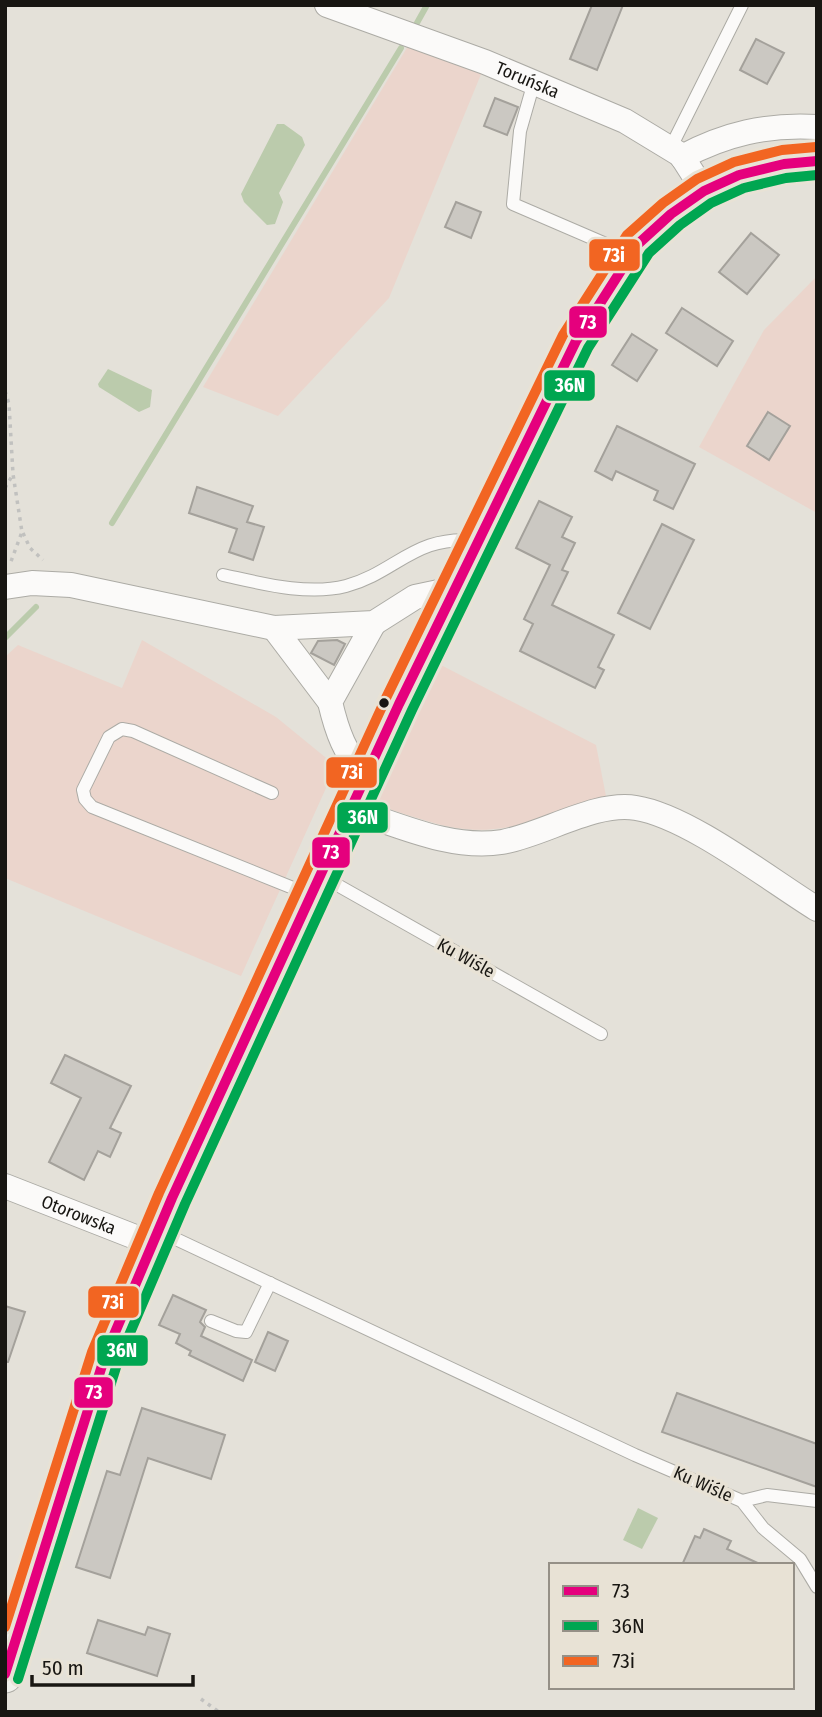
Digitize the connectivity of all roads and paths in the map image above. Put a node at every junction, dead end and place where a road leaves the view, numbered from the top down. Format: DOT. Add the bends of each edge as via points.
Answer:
graph roads {
  1 [pos="327,5"];
  2 [pos="742,5"];
  3 [pos="534,82"];
  4 [pos="817,127"];
  5 [pos="677,152"];
  6 [pos="817,161"];
  7 [pos="704,191"];
  8 [pos="631,255"];
  9 [pos="5,391"];
  10 [pos="13,474"];
  11 [pos="5,488"];
  12 [pos="477,541"];
  13 [pos="5,574"];
  14 [pos="223,575"];
  15 [pos="5,587"];
  16 [pos="453,589"];
  17 [pos="374,623"];
  18 [pos="274,628"];
  19 [pos="330,702"];
  20 [pos="366,777"];
  21 [pos="272,793"];
  22 [pos="352,810"];
  23 [pos="322,889"];
  24 [pos="817,909"];
  25 [pos="601,1034"];
  26 [pos="5,1186"];
  27 [pos="155,1237"];
  28 [pos="270,1283"];
  29 [pos="211,1321"];
  30 [pos="742,1501"];
  31 [pos="817,1502"];
  32 [pos="817,1587"];
  33 [pos="5,1675"];
  34 [pos="201,1699"];
  35 [pos="219,1712"];
  1 -- 3 [label="street, Toruńska"];
  2 -- 5 [label="lane"];
  3 -- 5 [label="street, Toruńska" via="625,121"];
  3 -- 8 [label="lane" via="520,131 513,204"];
  4 -- 5 [label="street" via="784,125 725,135"];
  5 -- 7 [label="street, Toruńska"];
  6 -- 7 [label="street" via="763,168"];
  7 -- 8 [label="street" via="671,214"];
  8 -- 12 [label="street" via="576,341"];
  9 -- 10 [label="path"];
  10 -- 11 [label="path"];
  10 -- 13 [label="path" via="22,532"];
  12 -- 14 [label="lane" via="454,539 425,546 340,587 269,585"];
  12 -- 16 [label="street"];
  15 -- 18 [label="street" via="71,585"];
  16 -- 17 [label="street" via="415,597"];
  16 -- 20 [label="street"];
  17 -- 18 [label="street"];
  17 -- 19 [label="street"];
  18 -- 19 [label="street"];
  19 -- 20 [label="street" via="338,736"];
  20 -- 22 [label="street"];
  21 -- 23 [label="lane, Ku Wiśle" via="122,729 109,737 83,790 92,807"];
  22 -- 23 [label="street"];
  22 -- 24 [label="street" via="439,838 480,843 521,838 615,807 650,811 682,824"];
  23 -- 25 [label="lane, Ku Wiśle"];
  23 -- 27 [label="street"];
  26 -- 27 [label="street, Otorowska"];
  27 -- 28 [label="lane, Ku Wiśle"];
  27 -- 33 [label="street" via="105,1356"];
  28 -- 29 [label="lane" via="246,1332"];
  28 -- 30 [label="lane, Ku Wiśle"];
  30 -- 31 [label="lane" via="767,1495"];
  30 -- 32 [label="lane, Ku Wiśle" via="763,1528 800,1559"];
  34 -- 35 [label="path"];
}
